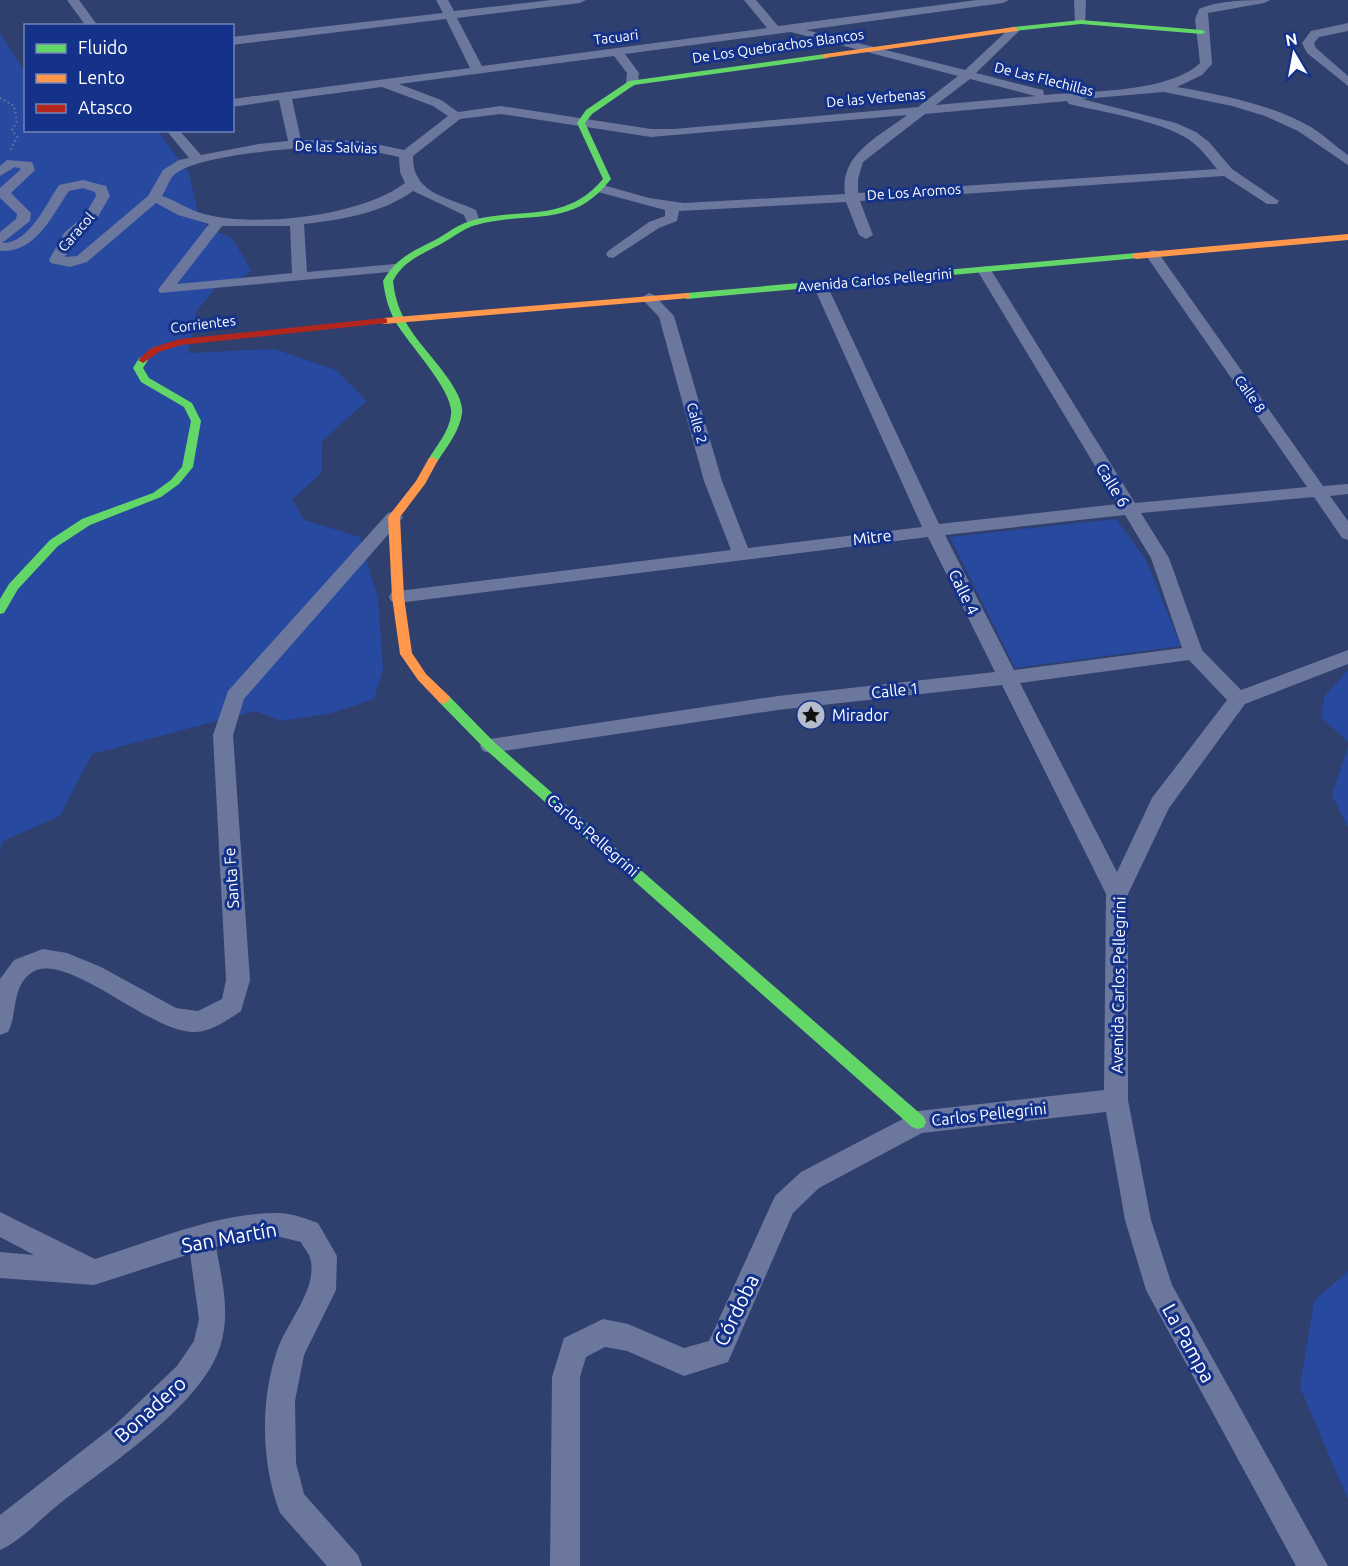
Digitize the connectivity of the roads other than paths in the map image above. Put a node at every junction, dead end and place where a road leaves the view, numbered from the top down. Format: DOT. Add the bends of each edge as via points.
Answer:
graph roads {
  1 [pos="442,0"];
  2 [pos="580,0"];
  3 [pos="750,0"];
  4 [pos="1003,0"];
  5 [pos="1080,0"];
  6 [pos="1264,0"];
  7 [pos="77,1"];
  8 [pos="449,15"];
  9 [pos="1081,22"];
  10 [pos="91,24"];
  11 [pos="1348,27"];
  12 [pos="781,29"];
  13 [pos="1015,29"];
  14 [pos="1202,32"];
  15 [pos="234,41"];
  16 [pos="869,51"];
  17 [pos="616,52"];
  18 [pos="477,69"];
  19 [pos="967,75"];
  20 [pos="1348,82"];
  21 [pos="382,83"];
  22 [pos="632,83"];
  23 [pos="1164,88"];
  24 [pos="285,97"];
  25 [pos="1057,97"];
  26 [pos="234,103"];
  27 [pos="925,109"];
  28 [pos="456,116"];
  29 [pos="581,123"];
  30 [pos="174,132"];
  31 [pos="295,145"];
  32 [pos="406,155"];
  33 [pos="198,160"];
  34 [pos="1348,161"];
  35 [pos="6,167"];
  36 [pos="1227,172"];
  37 [pos="414,183"];
  38 [pos="603,189"];
  39 [pos="852,196"];
  40 [pos="154,198"];
  41 [pos="1272,201"];
  42 [pos="672,208"];
  43 [pos="297,220"];
  44 [pos="218,221"];
  45 [pos="473,222"];
  46 [pos="866,235"];
  47 [pos="1348,237"];
  48 [pos="0,239"];
  49 [pos="0,247"];
  50 [pos="614,254"];
  51 [pos="1152,254"];
  52 [pos="395,268"];
  53 [pos="984,270"];
  54 [pos="300,277"];
  55 [pos="820,285"];
  56 [pos="649,298"];
  57 [pos="401,319"];
  58 [pos="1348,489"];
  59 [pos="1318,492"];
  60 [pos="1128,510"];
  61 [pos="394,517"];
  62 [pos="933,530"];
  63 [pos="1348,534"];
  64 [pos="741,553"];
  65 [pos="398,597"];
  66 [pos="0,610"];
  67 [pos="1193,653"];
  68 [pos="1348,657"];
  69 [pos="1007,678"];
  70 [pos="1239,699"];
  71 [pos="490,746"];
  72 [pos="1117,894"];
  73 [pos="0,1025"];
  74 [pos="1116,1100"];
  75 [pos="918,1122"];
  76 [pos="0,1224"];
  77 [pos="201,1238"];
  78 [pos="0,1265"];
  79 [pos="94,1272"];
  80 [pos="0,1535"];
  81 [pos="347,1566"];
  82 [pos="565,1566"];
  83 [pos="1313,1566"];
  1 -- 8 [label="street"];
  2 -- 8 [label="street"];
  3 -- 12 [label="street"];
  4 -- 12 [label="street, Tacuari"];
  5 -- 9 [label="street"];
  6 -- 14 [label="street" via="1211,7 1203,12"];
  7 -- 10 [label="street"];
  8 -- 15 [label="street"];
  8 -- 18 [label="street"];
  9 -- 13 [label="street, De Los Quebrachos Blancos"];
  9 -- 14 [label="street, De Los Quebrachos Blancos"];
  11 -- 20 [label="street" via="1315,34 1308,43"];
  12 -- 16 [label="street, De Las Flechillas"];
  12 -- 17 [label="street, Tacuari"];
  13 -- 16 [label="street, De Los Quebrachos Blancos"];
  13 -- 19 [label="street"];
  14 -- 23 [label="street" via="1206,64"];
  16 -- 19 [label="street, De Las Flechillas"];
  16 -- 22 [label="street, De Los Quebrachos Blancos"];
  17 -- 18 [label="street, Tacuari"];
  17 -- 22 [label="street" via="633,73"];
  18 -- 21 [label="street, Tacuari"];
  19 -- 25 [label="street, De Las Flechillas"];
  19 -- 27 [label="street"];
  21 -- 24 [label="street, Tacuari"];
  21 -- 28 [label="street" via="437,103"];
  22 -- 29 [label="street, De Los Quebrachos Blancos" via="589,112"];
  23 -- 25 [label="street, De las Verbenas"];
  23 -- 34 [label="street, De las Verbenas" via="1219,98 1282,118 1322,140"];
  24 -- 26 [label="street, Tacuari"];
  24 -- 31 [label="street"];
  25 -- 27 [label="street, De las Verbenas"];
  25 -- 36 [label="street, De Las Flechillas" via="1172,126 1204,145"];
  27 -- 29 [label="street, De las Verbenas" via="674,134"];
  27 -- 39 [label="street" via="857,160 850,173"];
  28 -- 29 [label="street, De las Verbenas" via="522,111"];
  28 -- 32 [label="street"];
  29 -- 38 [label="street" via="607,179"];
  30 -- 33 [label="street"];
  31 -- 32 [label="street, De las Salvias" via="361,146"];
  31 -- 33 [label="street, De las Salvias"];
  32 -- 37 [label="street" via="407,174"];
  33 -- 40 [label="street, Caracol" via="168,173"];
  35 -- 48 [label="street" via="27,165 28,170 3,193 24,213 23,221"];
  36 -- 39 [label="street, De Los Aromos"];
  36 -- 41 [label="street, De Las Flechillas"];
  37 -- 43 [label="street" via="405,193 380,203"];
  37 -- 45 [label="street" via="428,194 471,213"];
  38 -- 42 [label="street, De Los Aromos" via="641,203"];
  38 -- 45 [label="street" via="579,207"];
  39 -- 42 [label="street, De Los Aromos"];
  39 -- 46 [label="street"];
  40 -- 44 [label="street" via="166,200 182,212"];
  40 -- 49 [label="street, Caracol" via="82,259 62,263 56,260 57,254 69,236 91,217 103,196 101,189 94,186 64,188 32,234 14,247"];
  42 -- 50 [label="street" via="672,218 654,225"];
  43 -- 44 [label="street"];
  43 -- 54 [label="street"];
  44 -- 54 [label="street" via="165,290"];
  45 -- 52 [label="street"];
  47 -- 51 [label="street, Avenida Carlos Pellegrini"];
  51 -- 53 [label="street, Avenida Carlos Pellegrini"];
  51 -- 59 [label="street, Calle 8"];
  52 -- 54 [label="street"];
  52 -- 57 [label="street" via="387,278 387,291"];
  53 -- 55 [label="street, Avenida Carlos Pellegrini"];
  53 -- 60 [label="street, Calle 6"];
  55 -- 56 [label="street, Avenida Carlos Pellegrini"];
  55 -- 62 [label="street, Calle 4"];
  56 -- 57 [label="street, Avenida Carlos Pellegrini"];
  56 -- 64 [label="street, Calle 2" via="666,316 713,481"];
  57 -- 61 [label="street" via="457,406 455,422 422,482"];
  57 -- 66 [label="street, Corrientes" via="180,342 143,356 138,368 145,380 188,405 196,422 187,467 158,495 86,522 54,543 13,587"];
  58 -- 59 [label="street, Mitre"];
  59 -- 60 [label="street, Mitre"];
  59 -- 63 [label="street, Calle 8"];
  60 -- 62 [label="street, Mitre"];
  60 -- 67 [label="street, Calle 6" via="1160,558"];
  61 -- 65 [label="street, Carlos Pellegrini"];
  61 -- 73 [label="street, Santa Fe" via="235,696 228,711 223,735 238,980 233,1004 204,1020 176,1020 76,965 52,958 37,959 20,967 6,990"];
  62 -- 64 [label="street, Mitre"];
  62 -- 69 [label="street, Calle 4"];
  64 -- 65 [label="street, Mitre"];
  65 -- 71 [label="street, Carlos Pellegrini" via="406,654 422,677"];
  67 -- 69 [label="street, Calle 1"];
  67 -- 70 [label="street, Calle 6"];
  68 -- 70 [label="street"];
  69 -- 71 [label="street, Calle 1" via="787,702"];
  69 -- 72 [label="street, Calle 4"];
  70 -- 72 [label="street, Avenida Carlos Pellegrini" via="1160,804"];
  71 -- 75 [label="street, Carlos Pellegrini"];
  72 -- 74 [label="street, Avenida Carlos Pellegrini"];
  74 -- 75 [label="street, Carlos Pellegrini"];
  74 -- 83 [label="street, La Pampa" via="1138,1220 1160,1290"];
  75 -- 82 [label="street, Córdoba" via="810,1180 784,1205 718,1353 684,1362 628,1338 603,1334 574,1348 566,1377"];
  76 -- 79 [label="street"];
  77 -- 79 [label="street, San Martín"];
  77 -- 80 [label="street, Bonadero" via="213,1320 206,1351 181,1384"];
  77 -- 81 [label="street, San Martín" via="280,1225 309,1232 324,1256 322,1290 290,1352 281,1401 281,1464 291,1502"];
  78 -- 79 [label="street, San Martín"];
}
